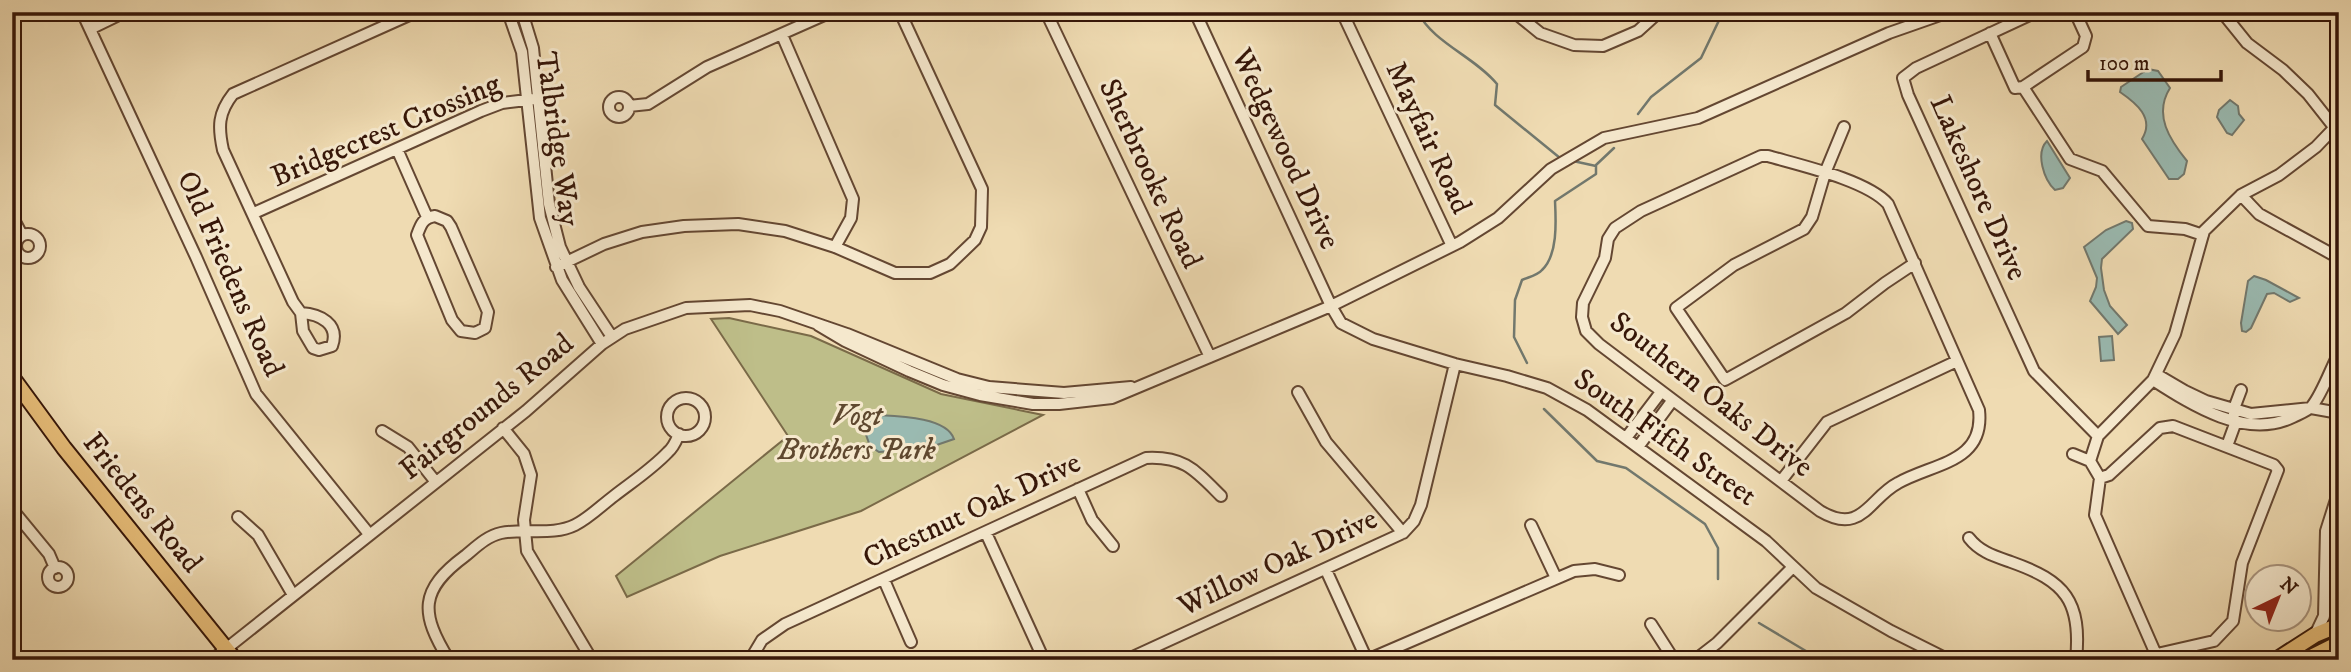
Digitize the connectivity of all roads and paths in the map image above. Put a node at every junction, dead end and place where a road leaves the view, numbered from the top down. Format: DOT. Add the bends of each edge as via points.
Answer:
graph roads {
  1 [pos="82,12"];
  2 [pos="124,12"];
  3 [pos="416,12"];
  4 [pos="508,12"];
  5 [pos="522,12"];
  6 [pos="831,12"];
  7 [pos="900,12"];
  8 [pos="1046,12"];
  9 [pos="1195,12"];
  10 [pos="1342,12"];
  11 [pos="1514,12"];
  12 [pos="1659,12"];
  13 [pos="1949,12"];
  14 [pos="2036,12"];
  15 [pos="2075,12"];
  16 [pos="2222,12"];
  17 [pos="90,29"];
  18 [pos="1990,33"];
  19 [pos="782,35"];
  20 [pos="2023,87"];
  21 [pos="533,99"];
  22 [pos="629,106"];
  23 [pos="2337,125"];
  24 [pos="1844,127"];
  25 [pos="397,149"];
  26 [pos="1825,173"];
  27 [pos="2241,195"];
  28 [pos="254,213"];
  29 [pos="12,216"];
  30 [pos="428,217"];
  31 [pos="22,235"];
  32 [pos="2203,235"];
  33 [pos="1452,246"];
  34 [pos="835,247"];
  35 [pos="2339,258"];
  36 [pos="1915,263"];
  37 [pos="561,265"];
  38 [pos="1331,306"];
  39 [pos="301,313"];
  40 [pos="607,340"];
  41 [pos="2339,353"];
  42 [pos="1210,357"];
  43 [pos="1957,360"];
  44 [pos="1455,365"];
  45 [pos="2155,377"];
  46 [pos="14,385"];
  47 [pos="2241,390"];
  48 [pos="1298,392"];
  49 [pos="1661,392"];
  50 [pos="1672,401"];
  51 [pos="2311,408"];
  52 [pos="2339,413"];
  53 [pos="2234,415"];
  54 [pos="503,428"];
  55 [pos="382,431"];
  56 [pos="679,434"];
  57 [pos="2098,436"];
  58 [pos="1626,438"];
  59 [pos="2227,446"];
  60 [pos="1638,447"];
  61 [pos="2073,454"];
  62 [pos="2090,461"];
  63 [pos="2100,478"];
  64 [pos="435,481"];
  65 [pos="1781,481"];
  66 [pos="1078,489"];
  67 [pos="2339,490"];
  68 [pos="1221,496"];
  69 [pos="12,509"];
  70 [pos="238,517"];
  71 [pos="1531,525"];
  72 [pos="524,531"];
  73 [pos="986,533"];
  74 [pos="1403,533"];
  75 [pos="369,534"];
  76 [pos="1969,538"];
  77 [pos="1113,546"];
  78 [pos="1793,567"];
  79 [pos="55,568"];
  80 [pos="1325,570"];
  81 [pos="1619,575"];
  82 [pos="1556,578"];
  83 [pos="884,580"];
  84 [pos="2326,589"];
  85 [pos="293,595"];
  86 [pos="2339,601"];
  87 [pos="1651,624"];
  88 [pos="2339,625"];
  89 [pos="2315,635"];
  90 [pos="911,642"];
  91 [pos="2339,644"];
  92 [pos="230,654"];
  93 [pos="2158,657"];
  94 [pos="212,660"];
  95 [pos="449,660"];
  96 [pos="592,660"];
  97 [pos="750,660"];
  98 [pos="1044,660"];
  99 [pos="1126,660"];
  100 [pos="1367,660"];
  101 [pos="1674,660"];
  102 [pos="1695,660"];
  103 [pos="1949,660"];
  104 [pos="2076,660"];
  105 [pos="2276,660"];
  106 [pos="2305,660"];
  1 -- 17 [label="street, Old Friedens Road"];
  2 -- 17 [label="street"];
  3 -- 28 [label="street" via="233,94 220,115 219,129 223,150"];
  4 -- 21 [label="street, Talbridge Way"];
  5 -- 21 [label="street, Talbridge Way" via="533,48"];
  6 -- 19 [label="street"];
  7 -- 34 [label="street" via="982,189 981,227 964,253 930,274 895,273"];
  8 -- 42 [label="street, Sherbrooke Road"];
  9 -- 38 [label="street, Wedgewood Drive"];
  10 -- 33 [label="street, Mayfair Road"];
  11 -- 12 [label="street" via="1540,33 1574,45 1603,46 1638,31"];
  13 -- 33 [label="street, Fairgrounds Road" via="1889,33 1698,118 1629,131 1586,146 1541,177 1497,218"];
  14 -- 18 [label="street, Lakeshore Drive"];
  15 -- 20 [label="street" via="2086,36 2083,47"];
  16 -- 23 [label="street" via="2247,43 2283,70"];
  17 -- 75 [label="street, Old Friedens Road" via="256,394"];
  18 -- 20 [label="street" via="2015,88"];
  18 -- 57 [label="street, Lakeshore Drive" via="1903,78 2034,371"];
  19 -- 22 [label="street" via="707,67 648,104"];
  19 -- 34 [label="street" via="853,200 851,218"];
  20 -- 32 [label="street" via="2070,159 2102,171 2148,226"];
  21 -- 25 [label="street, Bridgecrest Crossing" via="502,103"];
  21 -- 37 [label="street, Talbridge Way"];
  23 -- 27 [label="street" via="2279,175"];
  24 -- 26 [label="street"];
  25 -- 28 [label="street, Bridgecrest Crossing"];
  25 -- 30 [label="street"];
  26 -- 36 [label="street, Southern Oaks Drive" via="1881,197"];
  26 -- 36 [label="street" via="1804,229 1734,265 1676,308 1725,380 1846,313"];
  26 -- 49 [label="street, Southern Oaks Drive" via="1761,156 1641,211 1615,228 1587,292 1582,317 1586,331 1599,344"];
  27 -- 32 [label="street"];
  27 -- 35 [label="street" via="2259,214"];
  28 -- 39 [label="street"];
  29 -- 31 [label="street"];
  30 -- 30 [label="street" via="417,235 452,320 461,331 475,333 485,328 488,312 447,221"];
  32 -- 45 [label="street" via="2175,334"];
  33 -- 38 [label="street, Fairgrounds Road"];
  34 -- 37 [label="street" via="785,230 738,224 684,226 604,244"];
  36 -- 43 [label="street, Southern Oaks Drive"];
  37 -- 40 [label="street, Talbridge Way" via="579,287"];
  38 -- 42 [label="street, Fairgrounds Road"];
  38 -- 44 [label="street, South Fifth Street" via="1348,328"];
  40 -- 42 [label="street, Fairgrounds Road" via="686,308 750,305 818,325 943,385 1033,404 1112,398"];
  40 -- 54 [label="street, Fairgrounds Road"];
  41 -- 51 [label="street"];
  43 -- 65 [label="street" via="1827,422"];
  43 -- 65 [label="street, Southern Oaks Drive" via="1979,410 1980,423 1979,435 1960,456 1898,483 1854,518 1832,518"];
  44 -- 58 [label="street, South Fifth Street" via="1547,388"];
  44 -- 74 [label="street, Willow Oak Drive" via="1421,505"];
  45 -- 53 [label="street" via="2210,413"];
  45 -- 57 [label="street"];
  46 -- 92 [label="main road, Friedens Road"];
  47 -- 53 [label="street"];
  48 -- 74 [label="street" via="1326,442"];
  49 -- 50 [label="street, Southern Oaks Drive"];
  49 -- 58 [label="street"];
  50 -- 60 [label="street"];
  50 -- 65 [label="street, Southern Oaks Drive"];
  51 -- 52 [label="street"];
  51 -- 53 [label="street" via="2269,423"];
  53 -- 59 [label="street"];
  54 -- 64 [label="street, Fairgrounds Road"];
  54 -- 72 [label="street" via="524,454 531,475"];
  55 -- 64 [label="street" via="408,447"];
  56 -- 72 [label="street" via="668,453 582,521 565,528"];
  57 -- 62 [label="street"];
  58 -- 60 [label="street, South Fifth Street"];
  59 -- 63 [label="street" via="2173,426 2160,428"];
  59 -- 93 [label="street" via="2278,470 2242,563 2233,621 2214,641"];
  60 -- 78 [label="street, South Fifth Street" via="1766,541"];
  61 -- 62 [label="street"];
  62 -- 63 [label="street"];
  63 -- 93 [label="street" via="2095,515"];
  64 -- 75 [label="street, Fairgrounds Road"];
  66 -- 68 [label="street, Chestnut Oak Drive" via="1146,458 1161,457 1195,470"];
  66 -- 73 [label="street, Chestnut Oak Drive"];
  66 -- 77 [label="street" via="1092,520"];
  67 -- 84 [label="street" via="2326,531"];
  69 -- 79 [label="street"];
  70 -- 85 [label="street" via="258,535"];
  71 -- 82 [label="street"];
  72 -- 95 [label="street" via="496,534 438,579 428,608 430,624"];
  72 -- 96 [label="street" via="532,561"];
  73 -- 83 [label="street, Chestnut Oak Drive"];
  73 -- 98 [label="street"];
  74 -- 80 [label="street, Willow Oak Drive"];
  75 -- 85 [label="street, Fairgrounds Road"];
  76 -- 104 [label="street" via="1987,554 2037,571 2063,592 2078,627"];
  78 -- 102 [label="street"];
  78 -- 103 [label="street, South Fifth Street" via="1816,588"];
  80 -- 99 [label="street, Willow Oak Drive"];
  80 -- 100 [label="street"];
  81 -- 82 [label="street" via="1585,569"];
  82 -- 100 [label="street"];
  83 -- 90 [label="street"];
  83 -- 97 [label="street, Chestnut Oak Drive" via="773,630"];
  84 -- 86 [label="street"];
  84 -- 89 [label="street" via="2323,617"];
  85 -- 92 [label="street, Fairgrounds Road"];
  87 -- 101 [label="street"];
  88 -- 89 [label="main road"];
  89 -- 105 [label="main road"];
  91 -- 106 [label="main road"];
  92 -- 94 [label="street, Fairgrounds Road"];
}
